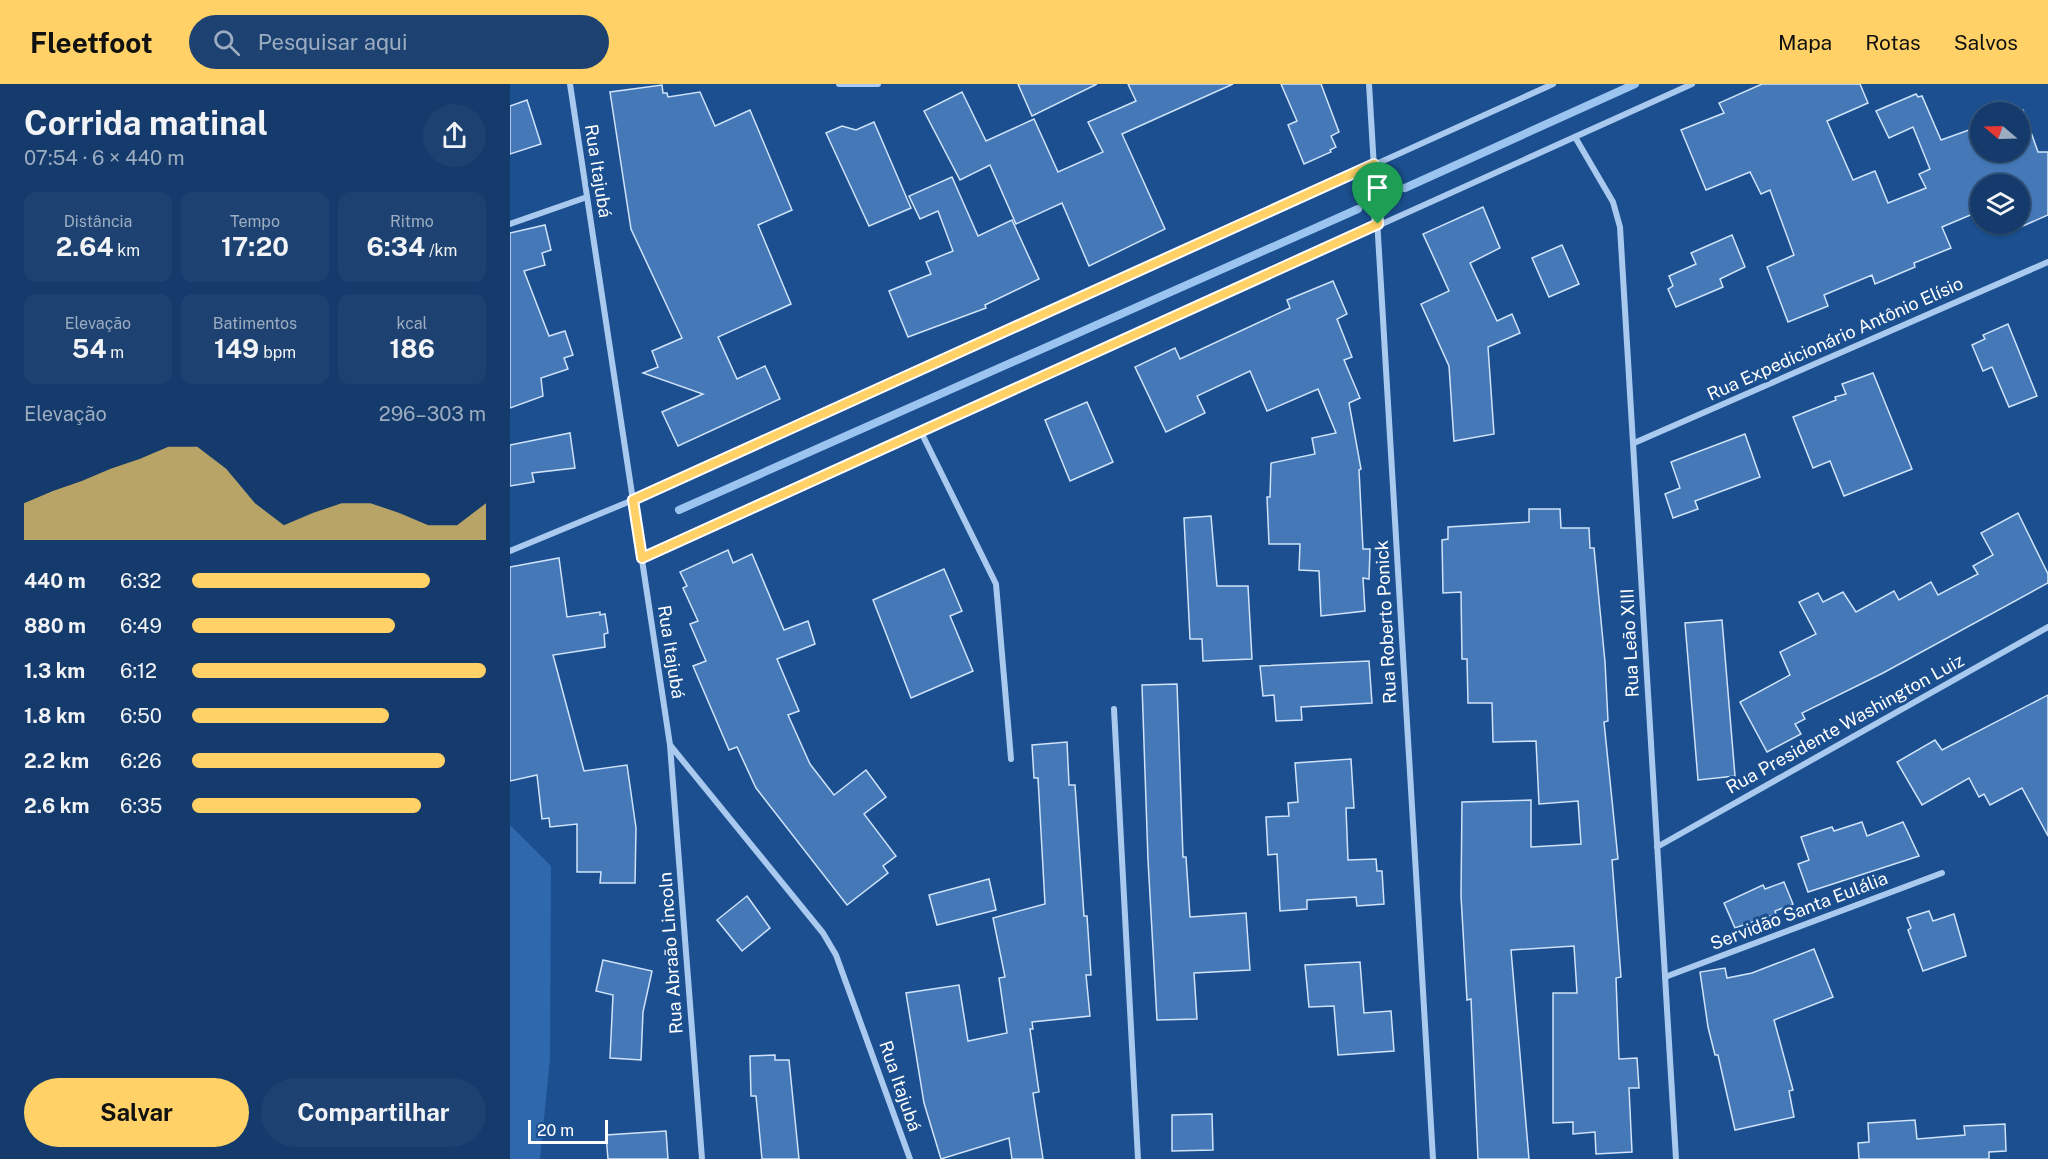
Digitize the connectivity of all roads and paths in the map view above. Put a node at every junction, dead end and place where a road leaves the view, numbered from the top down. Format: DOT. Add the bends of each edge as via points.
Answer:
graph roads {
  1 [pos="570,84"];
  2 [pos="839,84"];
  3 [pos="878,84"];
  4 [pos="1369,84"];
  5 [pos="1553,84"];
  6 [pos="1692,84"];
  7 [pos="1575,137"];
  8 [pos="1374,164"];
  9 [pos="587,197"];
  10 [pos="510,224"];
  11 [pos="1378,224"];
  12 [pos="2048,262"];
  13 [pos="921,432"];
  14 [pos="1634,443"];
  15 [pos="633,500"];
  16 [pos="510,551"];
  17 [pos="642,558"];
  18 [pos="2048,627"];
  19 [pos="1114,709"];
  20 [pos="670,745"];
  21 [pos="1011,759"];
  22 [pos="1657,847"];
  23 [pos="1942,873"];
  24 [pos="1665,977"];
  25 [pos="702,1159"];
  26 [pos="910,1159"];
  27 [pos="1138,1159"];
  28 [pos="1433,1159"];
  29 [pos="1676,1159"];
  1 -- 9 [label="street, Rua Itajubá"];
  2 -- 3 [label="street"];
  4 -- 8 [label="street, Rua Roberto Ponick"];
  5 -- 8 [label="street"];
  6 -- 7 [label="street"];
  7 -- 11 [label="street"];
  7 -- 14 [label="street, Rua Leão XIII" via="1613,202 1620,228"];
  8 -- 11 [label="street, Rua Roberto Ponick"];
  8 -- 15 [label="street"];
  9 -- 10 [label="street"];
  9 -- 15 [label="street, Rua Itajubá"];
  11 -- 13 [label="street"];
  11 -- 28 [label="street, Rua Roberto Ponick"];
  12 -- 14 [label="street, Rua Expedicionário Antônio Elísio"];
  13 -- 17 [label="street"];
  13 -- 21 [label="street" via="996,584"];
  14 -- 22 [label="street, Rua Leão XIII"];
  15 -- 16 [label="street"];
  15 -- 17 [label="street, Rua Itajubá"];
  17 -- 20 [label="street, Rua Itajubá"];
  18 -- 22 [label="street, Rua Presidente Washington Luiz"];
  19 -- 27 [label="street"];
  20 -- 25 [label="street, Rua Abraão Lincoln"];
  20 -- 26 [label="street, Rua Itajubá" via="828,941 846,978"];
  22 -- 24 [label="street, Rua Leão XIII"];
  23 -- 24 [label="street, Servidão Santa Eulália"];
  24 -- 29 [label="street, Rua Leão XIII"];
}
